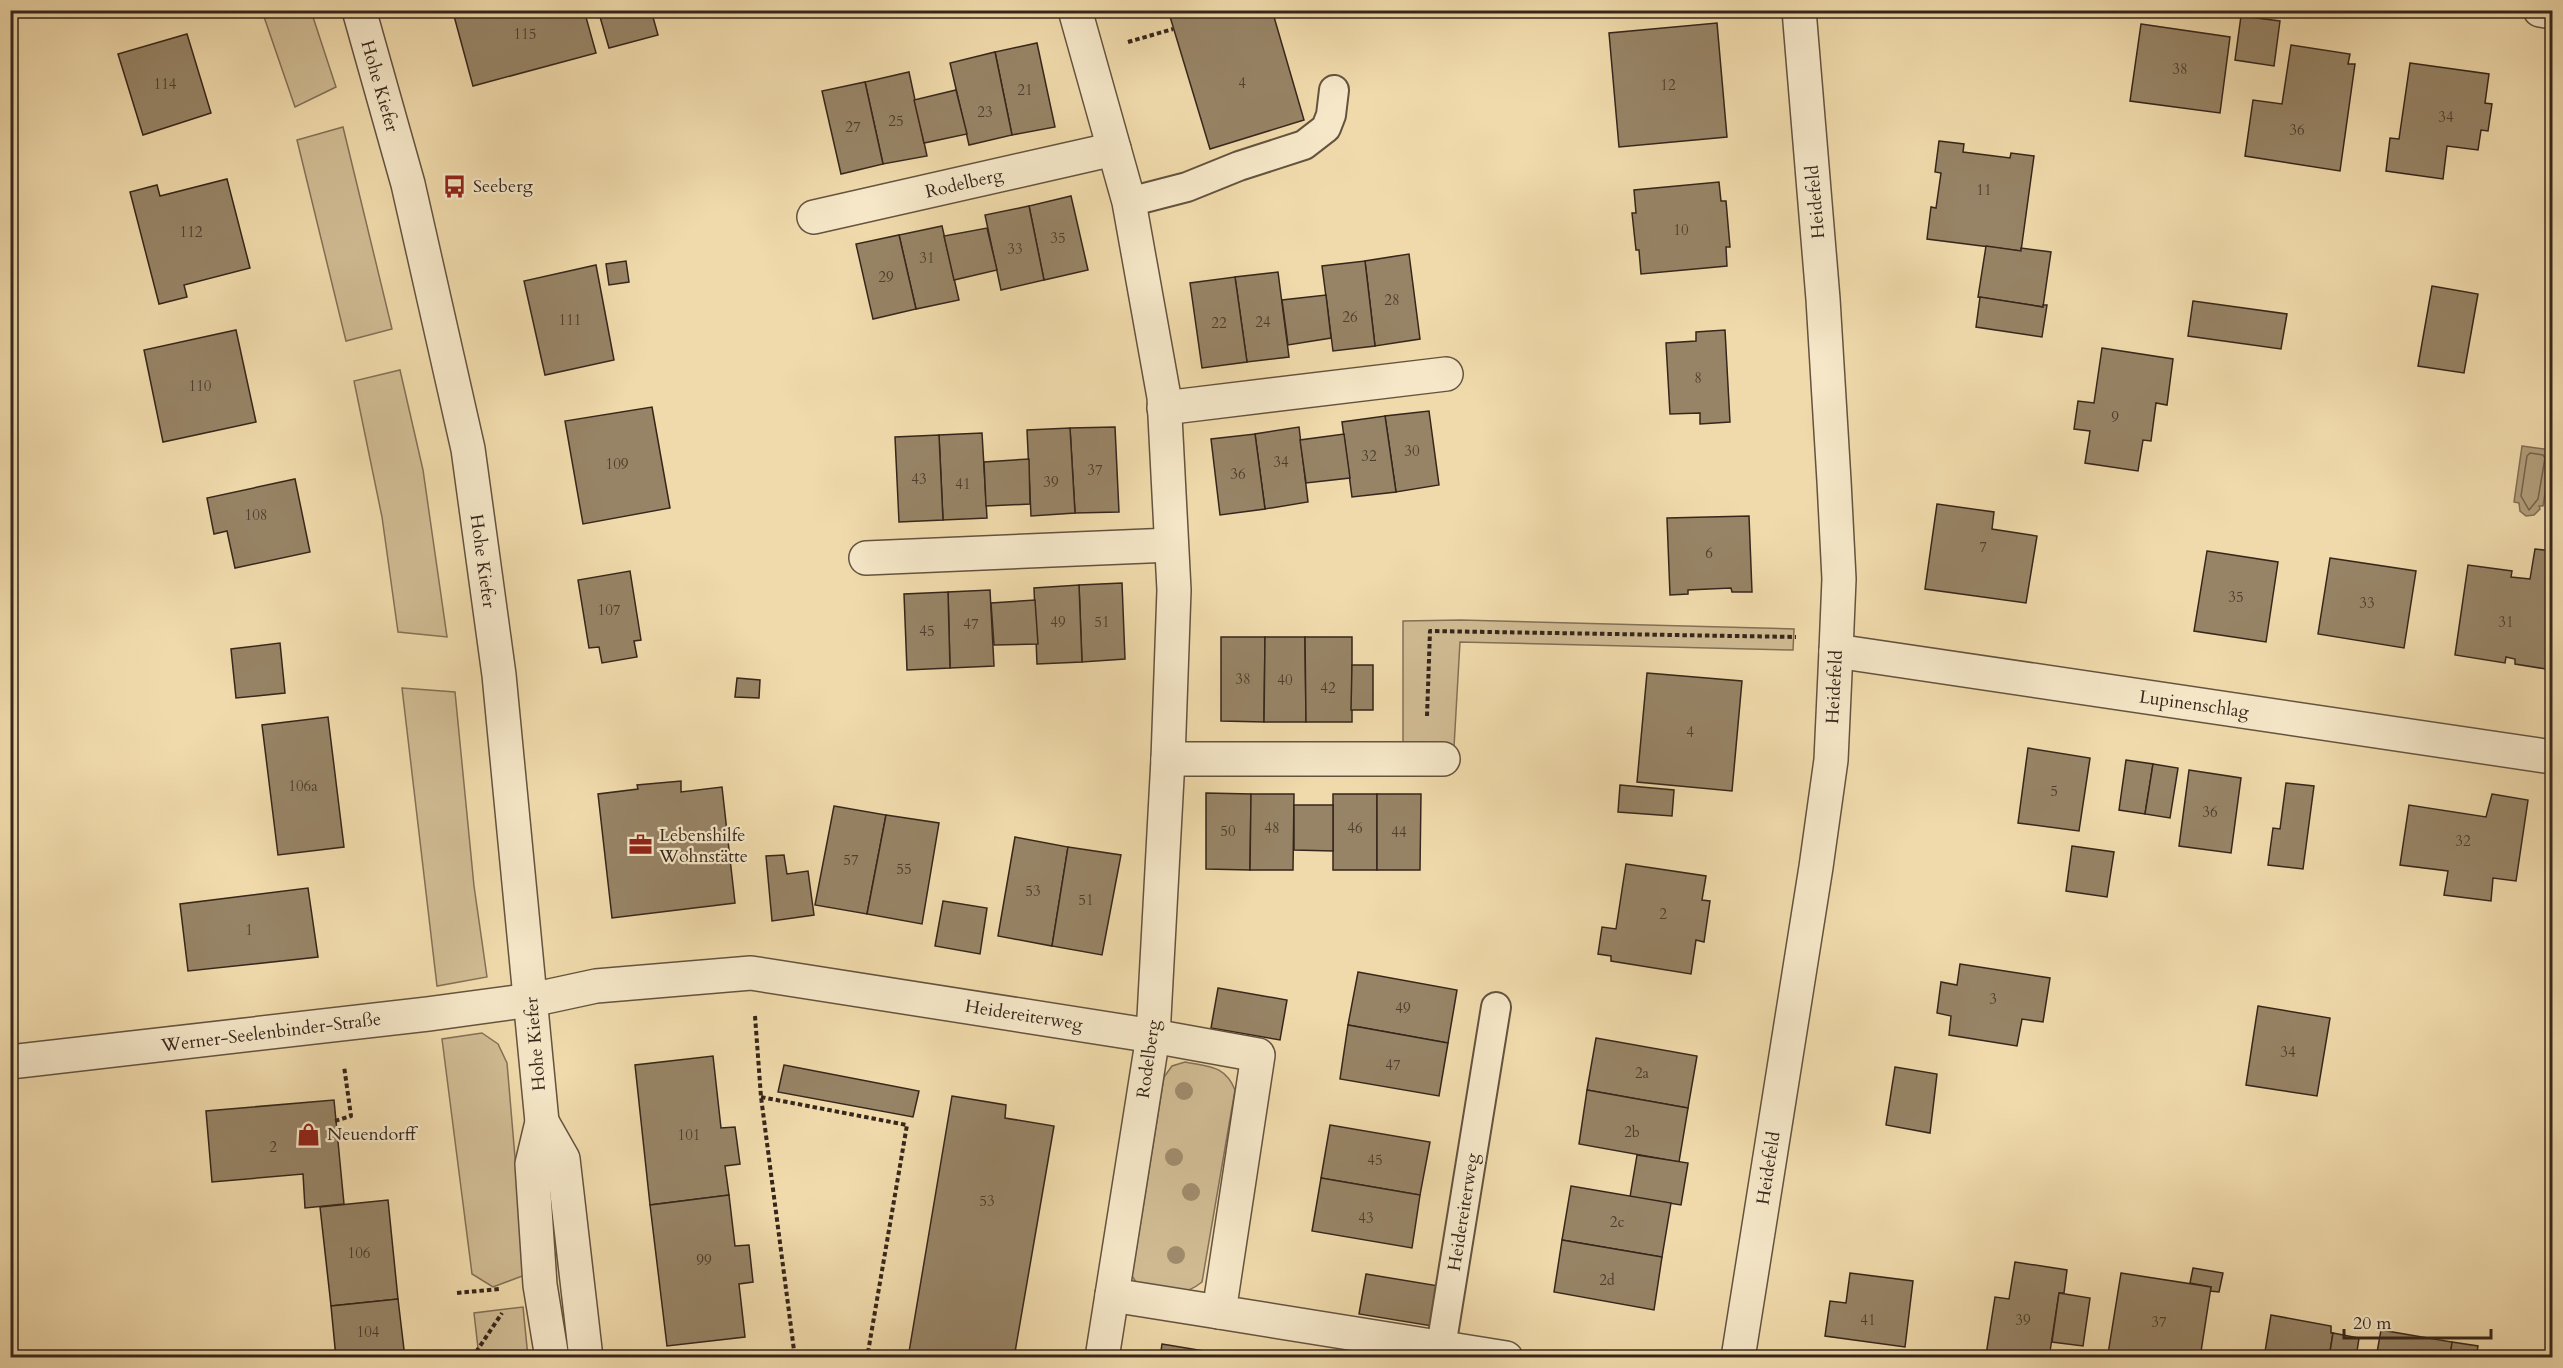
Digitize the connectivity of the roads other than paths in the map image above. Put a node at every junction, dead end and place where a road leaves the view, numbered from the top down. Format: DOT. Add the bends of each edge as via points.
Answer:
graph roads {
  1 [pos="358,10"];
  2 [pos="1075,10"];
  3 [pos="1799,10"];
  4 [pos="2540,10"];
  5 [pos="2553,12"];
  6 [pos="1334,90"];
  7 [pos="1114,149"];
  8 [pos="1129,202"];
  9 [pos="814,217"];
  10 [pos="1446,374"];
  11 [pos="1164,408"];
  12 [pos="1170,545"];
  13 [pos="866,558"];
  14 [pos="1836,651"];
  15 [pos="2553,757"];
  16 [pos="1168,759"];
  17 [pos="1435,759"];
  18 [pos="531,1000"];
  19 [pos="1496,1007"];
  20 [pos="1153,1036"];
  21 [pos="10,1062"];
  22 [pos="542,1122"];
  23 [pos="1112,1295"];
  24 [pos="1219,1312"];
  25 [pos="1441,1347"];
  26 [pos="552,1358"];
  27 [pos="586,1358"];
  28 [pos="1102,1358"];
  29 [pos="1506,1358"];
  30 [pos="1738,1358"];
  1 -- 18 [label="street, Hohe Kiefer" via="408,184 468,449 499,675"];
  2 -- 7 [label="street, Rodelberg"];
  3 -- 14 [label="street, Heidefeld" via="1833,470 1839,579"];
  4 -- 5 [label="street"];
  6 -- 8 [label="lane" via="1326,128 1304,145 1186,187"];
  7 -- 8 [label="street, Rodelberg"];
  7 -- 9 [label="street, Rodelberg"];
  8 -- 11 [label="street, Rodelberg"];
  10 -- 11 [label="street"];
  11 -- 12 [label="street, Rodelberg"];
  12 -- 13 [label="street"];
  12 -- 16 [label="street, Rodelberg" via="1174,590"];
  14 -- 15 [label="street, Lupinenschlag"];
  14 -- 30 [label="street, Heidefeld" via="1831,760"];
  16 -- 17 [label="street"];
  16 -- 20 [label="street, Rodelberg"];
  18 -- 20 [label="street, Heidereiterweg" via="596,986 751,973"];
  18 -- 21 [label="street, Werner-Seelenbinder-Straße"];
  18 -- 22 [label="street, Hohe Kiefer"];
  19 -- 25 [label="lane, Heidereiterweg"];
  20 -- 23 [label="street, Rodelberg"];
  20 -- 24 [label="street, Heidereiterweg" via="1258,1055"];
  22 -- 26 [label="street, Hohe Kiefer" via="531,1164 540,1285"];
  22 -- 27 [label="street, Hohe Kiefer" via="563,1159"];
  23 -- 24 [label="street"];
  23 -- 28 [label="street, Rodelberg"];
  24 -- 25 [label="street"];
  25 -- 29 [label="street"];
}
